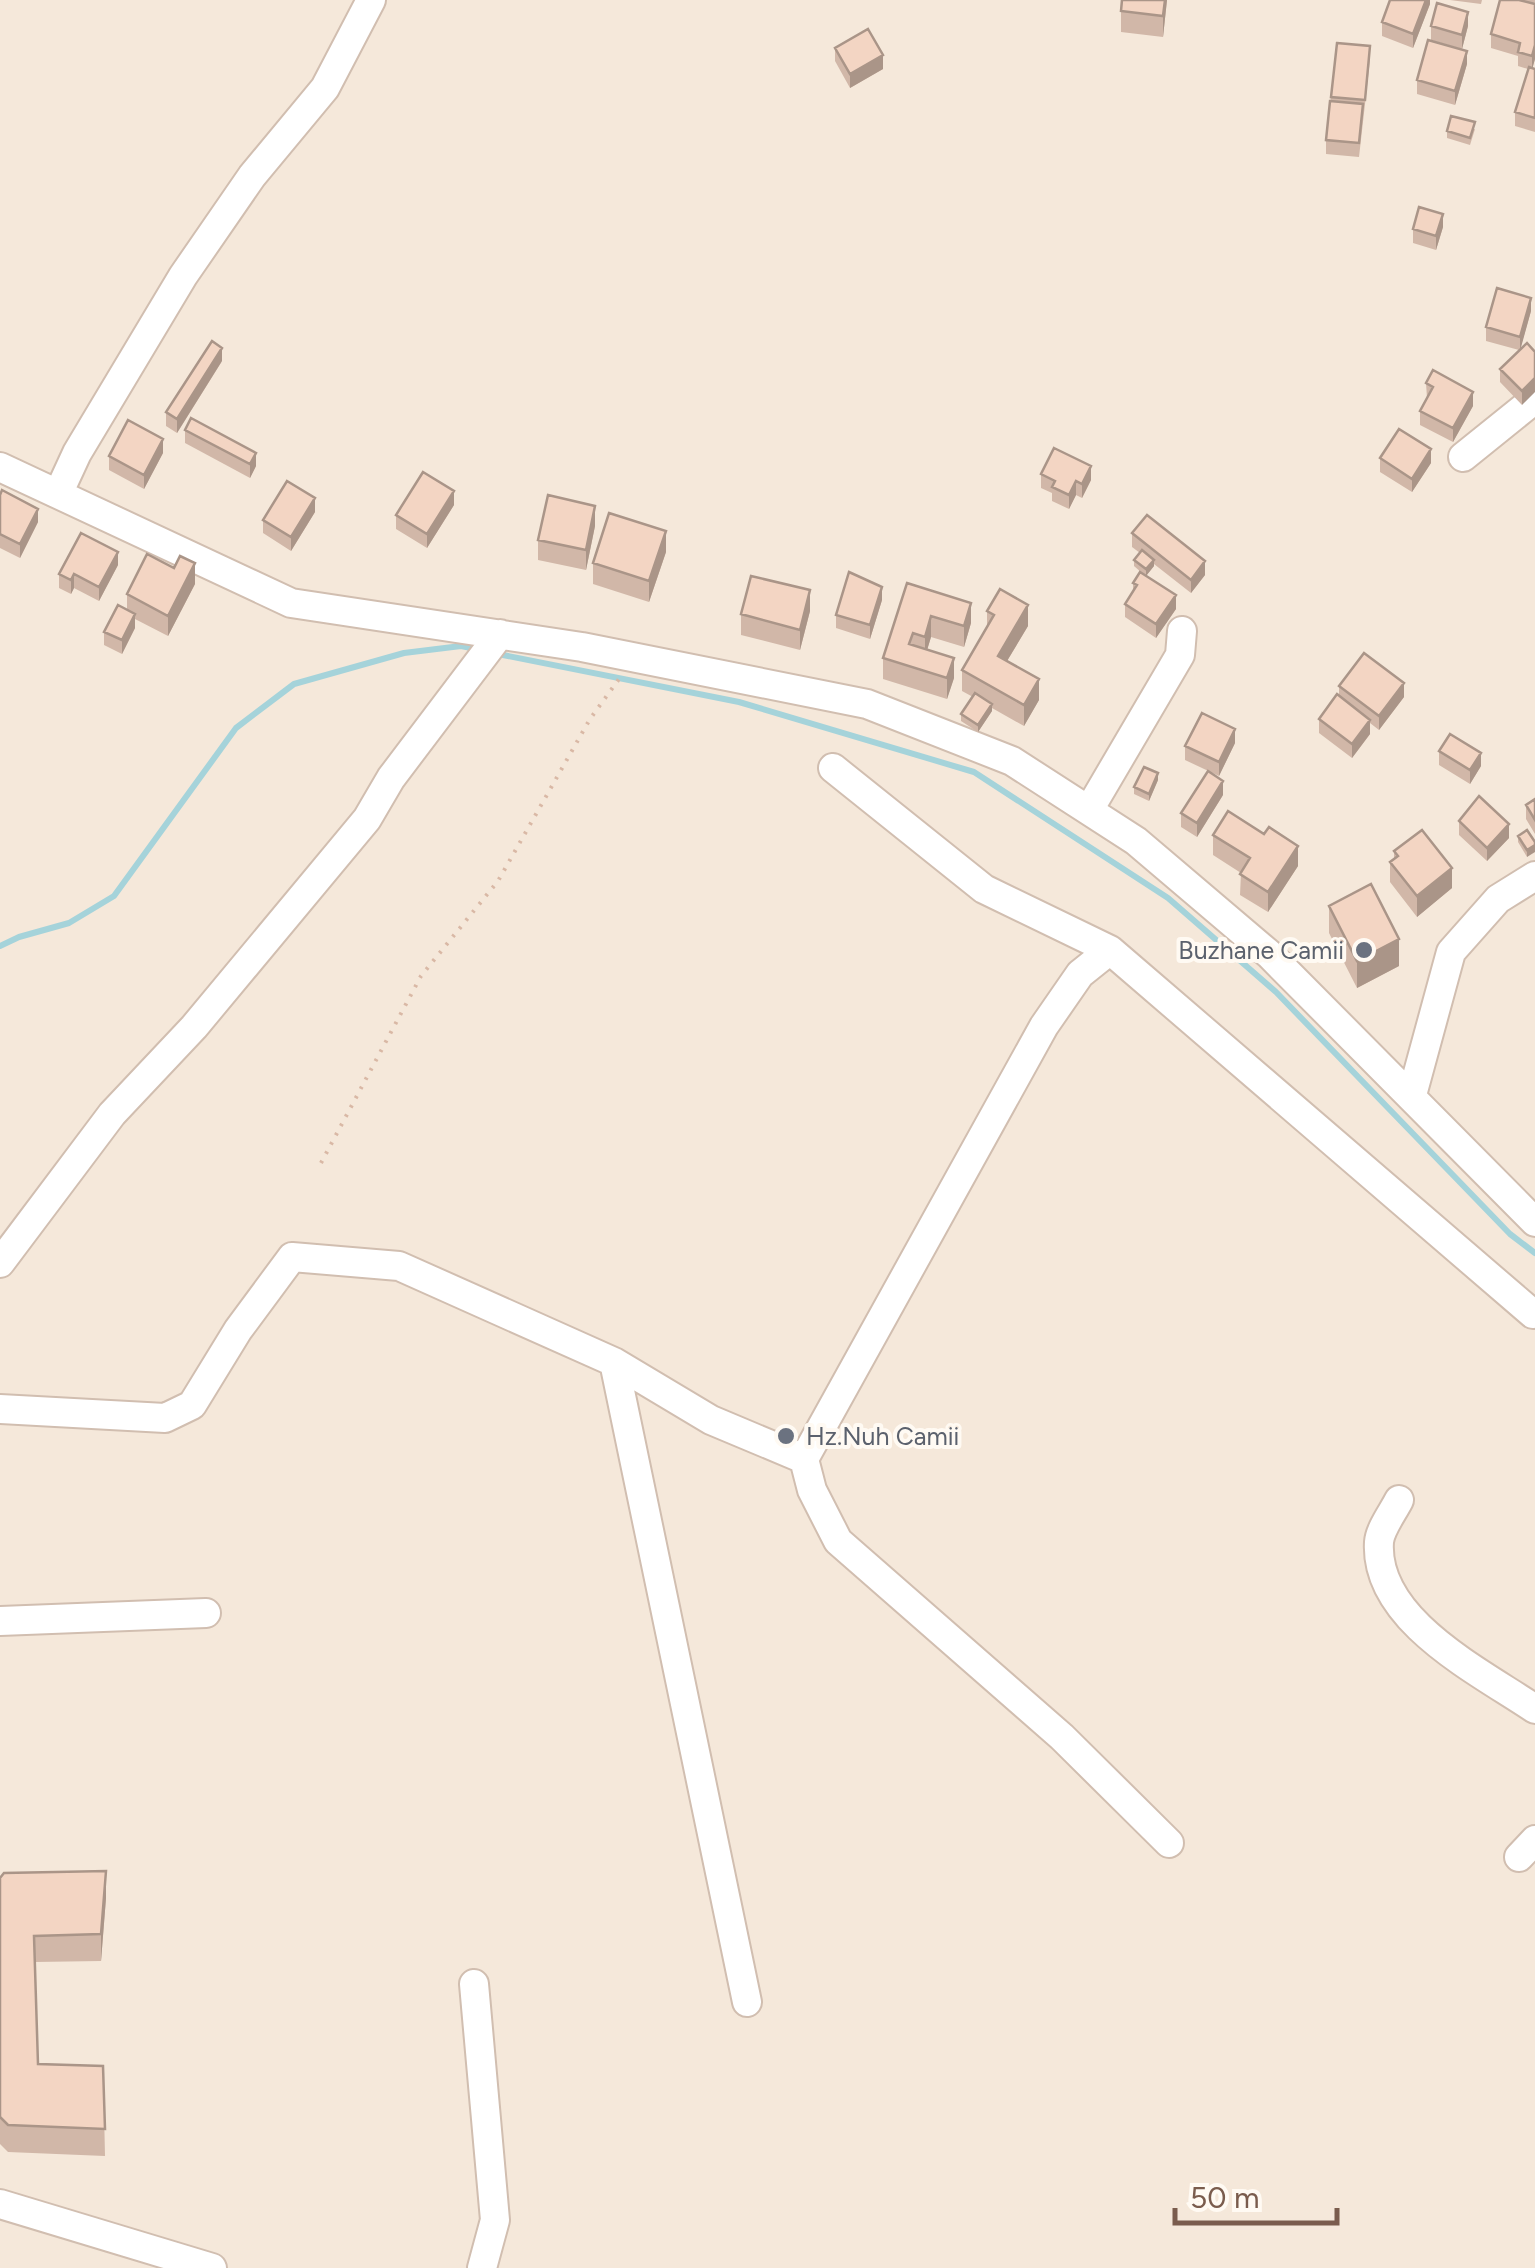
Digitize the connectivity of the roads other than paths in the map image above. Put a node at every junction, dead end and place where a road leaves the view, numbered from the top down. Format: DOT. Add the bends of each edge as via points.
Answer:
graph roads {
  1 [pos="371,0"];
  2 [pos="1535,400"];
  3 [pos="1463,457"];
  4 [pos="0,467"];
  5 [pos="58,492"];
  6 [pos="1182,630"];
  7 [pos="500,634"];
  8 [pos="833,768"];
  9 [pos="1088,810"];
  10 [pos="1535,876"];
  11 [pos="1110,950"];
  12 [pos="1412,1095"];
  13 [pos="1535,1222"];
  14 [pos="0,1263"];
  15 [pos="1534,1310"];
  16 [pos="614,1362"];
  17 [pos="0,1408"];
  18 [pos="804,1459"];
  19 [pos="1399,1500"];
  20 [pos="206,1613"];
  21 [pos="0,1621"];
  22 [pos="1535,1709"];
  23 [pos="1169,1843"];
  24 [pos="474,1984"];
  25 [pos="747,2002"];
  26 [pos="4,2210"];
  27 [pos="212,2268"];
  28 [pos="482,2268"];
  1 -- 5 [label="street" via="325,88 252,176 183,276"];
  2 -- 3 [label="street"];
  4 -- 5 [label="street"];
  5 -- 7 [label="street" via="291,603"];
  6 -- 9 [label="street" via="1180,655"];
  7 -- 9 [label="street" via="867,704 1012,762"];
  7 -- 14 [label="street" via="391,778 368,819 112,1114"];
  8 -- 11 [label="street" via="984,889"];
  9 -- 12 [label="street" via="1136,841 1269,954"];
  10 -- 12 [label="street" via="1498,898 1451,952"];
  11 -- 15 [label="street"];
  11 -- 18 [label="street" via="1080,974 1044,1026"];
  12 -- 13 [label="street"];
  16 -- 17 [label="street" via="399,1266 292,1257 192,1405 165,1418"];
  16 -- 18 [label="street" via="710,1420"];
  16 -- 25 [label="street"];
  18 -- 23 [label="street" via="838,1541 1062,1737"];
  19 -- 22 [label="street" via="1378,1539 1386,1586 1419,1629"];
  20 -- 21 [label="street"];
  24 -- 28 [label="street" via="496,2220"];
  26 -- 27 [label="street"];
}
